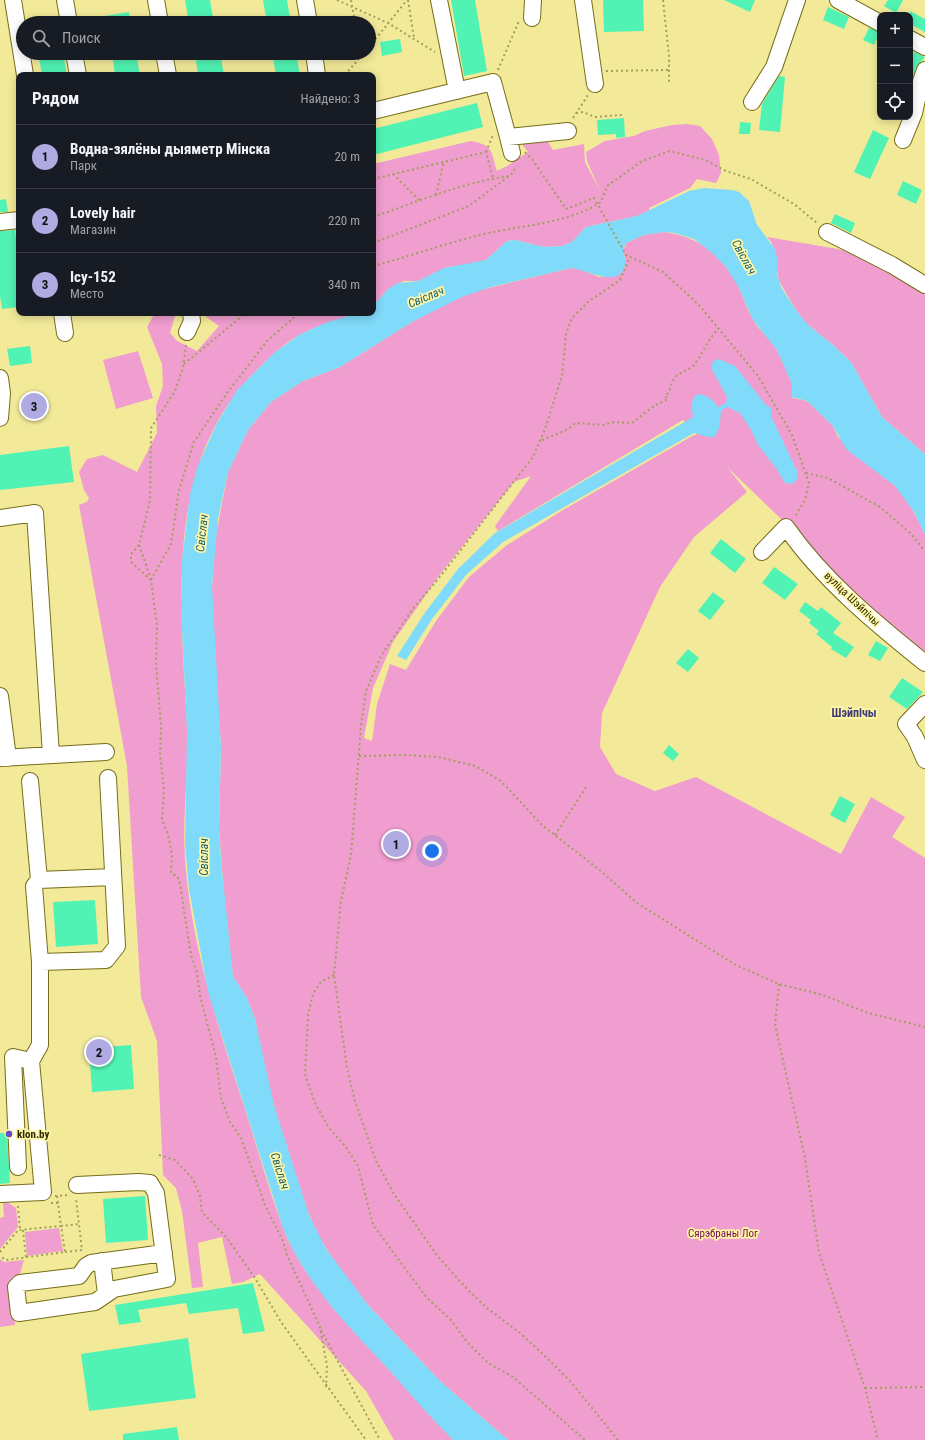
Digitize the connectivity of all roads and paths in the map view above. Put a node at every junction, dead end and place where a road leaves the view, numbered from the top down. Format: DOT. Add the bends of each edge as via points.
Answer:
graph roads {
  1 [pos="13,0"];
  2 [pos="65,0"];
  3 [pos="156,0"];
  4 [pos="305,0"];
  5 [pos="337,0"];
  6 [pos="351,0"];
  7 [pos="407,0"];
  8 [pos="440,0"];
  9 [pos="532,0"];
  10 [pos="583,0"];
  11 [pos="663,0"];
  12 [pos="797,0"];
  13 [pos="838,0"];
  14 [pos="352,7"];
  15 [pos="68,16"];
  16 [pos="159,16"];
  17 [pos="308,16"];
  18 [pos="354,16"];
  19 [pos="372,16"];
  20 [pos="376,18"];
  21 [pos="16,19"];
  22 [pos="526,19"];
  23 [pos="877,21"];
  24 [pos="388,23"];
  25 [pos="376,38"];
  26 [pos="414,39"];
  27 [pos="913,41"];
  28 [pos="925,47"];
  29 [pos="438,53"];
  30 [pos="23,60"];
  31 [pos="75,60"];
  32 [pos="165,60"];
  33 [pos="315,60"];
  34 [pos="358,60"];
  35 [pos="669,70"];
  36 [pos="925,70"];
  37 [pos="25,72"];
  38 [pos="77,72"];
  39 [pos="167,72"];
  40 [pos="317,72"];
  41 [pos="348,72"];
  42 [pos="599,77"];
  43 [pos="493,82"];
  44 [pos="669,83"];
  45 [pos="457,91"];
  46 [pos="752,102"];
  47 [pos="376,110"];
  48 [pos="575,114"];
  49 [pos="621,118"];
  50 [pos="568,131"];
  51 [pos="508,137"];
  52 [pos="903,140"];
  53 [pos="520,157"];
  54 [pos="532,159"];
  55 [pos="444,162"];
  56 [pos="393,174"];
  57 [pos="510,176"];
  58 [pos="376,178"];
  59 [pos="493,178"];
  60 [pos="436,195"];
  61 [pos="420,201"];
  62 [pos="598,204"];
  63 [pos="376,216"];
  64 [pos="16,220"];
  65 [pos="0,222"];
  66 [pos="827,232"];
  67 [pos="376,242"];
  68 [pos="630,257"];
  69 [pos="376,265"];
  70 [pos="925,285"];
  71 [pos="62,316"];
  72 [pos="191,316"];
  73 [pos="242,316"];
  74 [pos="296,316"];
  75 [pos="719,328"];
  76 [pos="187,332"];
  77 [pos="65,333"];
  78 [pos="184,365"];
  79 [pos="0,384"];
  80 [pos="0,418"];
  81 [pos="540,441"];
  82 [pos="806,473"];
  83 [pos="0,518"];
  84 [pos="786,527"];
  85 [pos="139,545"];
  86 [pos="762,552"];
  87 [pos="925,552"];
  88 [pos="151,580"];
  89 [pos="925,663"];
  90 [pos="0,696"];
  91 [pos="925,704"];
  92 [pos="106,752"];
  93 [pos="51,755"];
  94 [pos="359,756"];
  95 [pos="4,758"];
  96 [pos="925,760"];
  97 [pos="108,778"];
  98 [pos="30,781"];
  99 [pos="587,786"];
  100 [pos="555,835"];
  101 [pos="112,877"];
  102 [pos="39,880"];
  103 [pos="40,962"];
  104 [pos="334,975"];
  105 [pos="778,984"];
  106 [pos="925,1027"];
  107 [pos="31,1061"];
  108 [pos="159,1155"];
  109 [pos="18,1167"];
  110 [pos="75,1192"];
  111 [pos="0,1194"];
  112 [pos="50,1196"];
  113 [pos="57,1196"];
  114 [pos="18,1206"];
  115 [pos="78,1224"];
  116 [pos="61,1226"];
  117 [pos="22,1230"];
  118 [pos="0,1252"];
  119 [pos="65,1252"];
  120 [pos="164,1253"];
  121 [pos="0,1256"];
  122 [pos="26,1257"];
  123 [pos="102,1261"];
  124 [pos="106,1294"];
  125 [pos="320,1327"];
  126 [pos="326,1387"];
  127 [pos="925,1387"];
  128 [pos="865,1388"];
  129 [pos="366,1440"];
  130 [pos="380,1440"];
  131 [pos="585,1440"];
  132 [pos="618,1440"];
  133 [pos="878,1440"];
  1 -- 21 [label="street"];
  2 -- 15 [label="street"];
  3 -- 16 [label="street"];
  4 -- 17 [label="street"];
  5 -- 14 [label="path"];
  6 -- 14 [label="path"];
  7 -- 24 [label="path"];
  7 -- 26 [label="path"];
  8 -- 45 [label="street"];
  9 -- 22 [label="street"];
  10 -- 42 [label="street"];
  11 -- 35 [label="path"];
  12 -- 46 [label="street" via="774,67"];
  13 -- 23 [label="street"];
  14 -- 18 [label="path"];
  14 -- 19 [label="path"];
  20 -- 24 [label="path"];
  22 -- 43 [label="path"];
  24 -- 25 [label="path"];
  24 -- 26 [label="path"];
  26 -- 29 [label="path"];
  27 -- 28 [label="street"];
  30 -- 37 [label="street"];
  31 -- 38 [label="street"];
  32 -- 39 [label="street"];
  33 -- 40 [label="street"];
  34 -- 41 [label="path"];
  35 -- 42 [label="path"];
  35 -- 44 [label="path"];
  36 -- 52 [label="street" via="914,113"];
  42 -- 48 [label="path"];
  43 -- 45 [label="street"];
  43 -- 51 [label="street"];
  45 -- 47 [label="street"];
  48 -- 49 [label="path" via="583,112 595,118 621,115"];
  48 -- 50 [label="path"];
  50 -- 51 [label="street"];
  51 -- 53 [label="street"];
  53 -- 57 [label="path"];
  54 -- 62 [label="path" via="566,210 594,198"];
  55 -- 56 [label="path"];
  55 -- 59 [label="path" via="486,152"];
  55 -- 60 [label="path"];
  56 -- 58 [label="path"];
  56 -- 61 [label="path"];
  57 -- 59 [label="path"];
  57 -- 67 [label="path" via="469,206"];
  59 -- 60 [label="path"];
  60 -- 61 [label="path"];
  61 -- 63 [label="path"];
  62 -- 66 [label="path" via="602,202 607,186 642,161 670,151 705,160 726,171 751,179 794,204"];
  62 -- 68 [label="path" via="626,255"];
  62 -- 69 [label="path" via="583,213 476,236"];
  64 -- 65 [label="street"];
  66 -- 70 [label="street"];
  68 -- 75 [label="path" via="663,272 698,304"];
  68 -- 81 [label="path" via="620,280 588,302 572,318 566,334 562,376"];
  71 -- 77 [label="street"];
  72 -- 76 [label="street"];
  73 -- 78 [label="path"];
  74 -- 88 [label="path" via="267,342 227,393 194,442 179,490 171,544"];
  75 -- 81 [label="path" via="693,366 679,372 666,396 668,399 632,423 575,423 569,430"];
  75 -- 82 [label="path" via="762,382 792,435"];
  76 -- 78 [label="path"];
  78 -- 85 [label="path" via="175,391 151,428 150,501"];
  79 -- 80 [label="street"];
  81 -- 94 [label="path" via="533,456 412,610 381,656 366,691"];
  82 -- 84 [label="path" via="809,483 805,500"];
  82 -- 87 [label="path" via="828,478 880,507 910,533"];
  83 -- 93 [label="street" via="35,514"];
  84 -- 86 [label="street"];
  84 -- 89 [label="street, вуліца Шэйпічы" via="802,551 866,614"];
  85 -- 88 [label="path"];
  85 -- 88 [label="path" via="131,554 131,562"];
  88 -- 125 [label="path" via="157,625 156,663 164,791 162,820 168,834 172,872 180,884 191,955 216,1057 221,1098 230,1122 241,1138 264,1204"];
  90 -- 95 [label="street"];
  91 -- 96 [label="street" via="906,724"];
  92 -- 93 [label="street"];
  93 -- 95 [label="street"];
  94 -- 100 [label="path" via="405,754 438,757 474,766 501,781 542,826"];
  94 -- 104 [label="path" via="351,855 341,902"];
  97 -- 101 [label="street"];
  98 -- 102 [label="street"];
  99 -- 100 [label="path"];
  100 -- 105 [label="path" via="644,907 734,964"];
  101 -- 102 [label="street"];
  101 -- 103 [label="street" via="117,946 106,960"];
  102 -- 103 [label="street" via="34,886"];
  103 -- 107 [label="street" via="40,1044"];
  104 -- 131 [label="path" via="321,982 312,994 308,1015 305,1074 315,1103 328,1128 345,1146 358,1166 373,1225 427,1298 450,1319 467,1342 488,1363 513,1377"];
  104 -- 132 [label="path" via="346,1062 355,1100 376,1161 394,1194 436,1254 467,1289 544,1355 570,1381"];
  105 -- 106 [label="path" via="823,995 868,1013"];
  105 -- 128 [label="path" via="775,1025 805,1158 819,1253"];
  107 -- 109 [label="street" via="13,1057"];
  107 -- 111 [label="street" via="43,1192"];
  108 -- 126 [label="path" via="175,1160 193,1179 200,1196 202,1212 227,1238"];
  110 -- 113 [label="path"];
  110 -- 115 [label="path"];
  110 -- 120 [label="street" via="139,1182 150,1183 156,1193"];
  112 -- 113 [label="path"];
  113 -- 116 [label="path"];
  114 -- 117 [label="path"];
  115 -- 116 [label="path"];
  115 -- 119 [label="path" via="82,1250"];
  116 -- 117 [label="path"];
  116 -- 119 [label="path"];
  117 -- 118 [label="path" via="18,1230"];
  117 -- 122 [label="path"];
  119 -- 122 [label="path"];
  120 -- 123 [label="street"];
  120 -- 124 [label="street" via="167,1279"];
  121 -- 122 [label="path" via="6,1260"];
  123 -- 124 [label="street"];
  123 -- 124 [label="street" via="86,1266 79,1276 20,1283 16,1287 19,1313 95,1302"];
  125 -- 126 [label="path" via="327,1366"];
  125 -- 130 [label="path"];
  126 -- 129 [label="path"];
  127 -- 128 [label="path"];
  128 -- 133 [label="path"];
}
